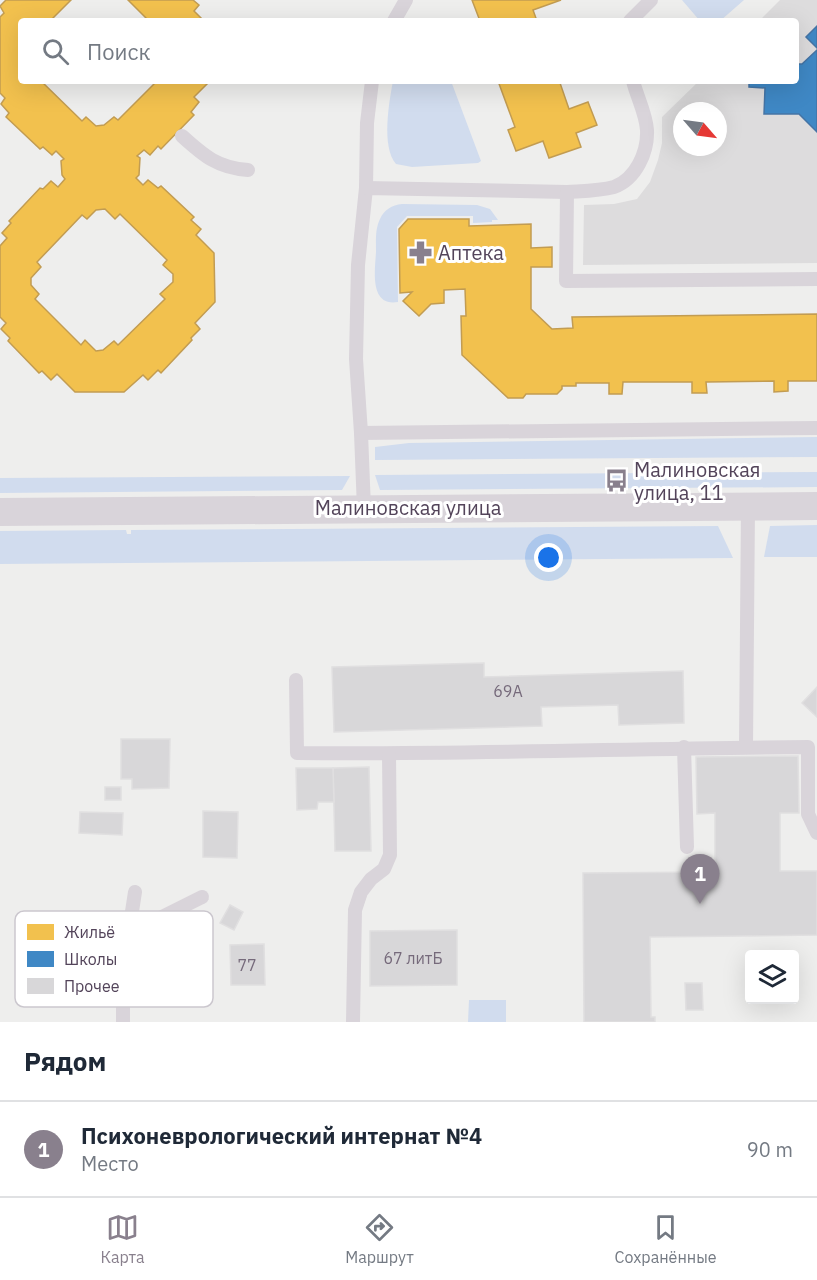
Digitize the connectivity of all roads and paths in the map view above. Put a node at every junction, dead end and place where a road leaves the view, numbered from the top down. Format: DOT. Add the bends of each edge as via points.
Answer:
graph roads {
  1 [pos="406,0"];
  2 [pos="651,0"];
  3 [pos="395,18"];
  4 [pos="633,18"];
  5 [pos="372,84"];
  6 [pos="634,84"];
  7 [pos="182,136"];
  8 [pos="248,170"];
  9 [pos="366,188"];
  10 [pos="567,192"];
  11 [pos="817,279"];
  12 [pos="817,428"];
  13 [pos="361,433"];
  14 [pos="748,506"];
  15 [pos="817,506"];
  16 [pos="364,509"];
  17 [pos="0,512"];
  18 [pos="296,680"];
  19 [pos="684,747"];
  20 [pos="746,747"];
  21 [pos="389,754"];
  22 [pos="817,833"];
  23 [pos="687,847"];
  24 [pos="135,892"];
  25 [pos="202,897"];
  26 [pos="132,911"];
  27 [pos="174,911"];
  28 [pos="353,1022"];
  1 -- 3 [label="lane"];
  2 -- 4 [label="lane"];
  5 -- 9 [label="lane"];
  6 -- 10 [label="lane" via="647,130 644,154 634,174 615,186"];
  7 -- 8 [label="lane" via="214,162"];
  9 -- 10 [label="lane"];
  9 -- 13 [label="lane" via="358,265 356,359"];
  10 -- 11 [label="lane" via="566,281"];
  12 -- 13 [label="lane"];
  13 -- 16 [label="lane"];
  14 -- 15 [label="street, Малиновская улица"];
  14 -- 16 [label="street, Малиновская улица"];
  14 -- 20 [label="lane"];
  16 -- 17 [label="street, Малиновская улица"];
  18 -- 21 [label="lane" via="297,753"];
  19 -- 20 [label="lane"];
  19 -- 21 [label="lane"];
  19 -- 23 [label="lane"];
  20 -- 22 [label="lane" via="808,747 808,814"];
  21 -- 28 [label="lane" via="390,855 384,869 360,892 355,910"];
  24 -- 26 [label="lane"];
  25 -- 27 [label="lane"];
}
